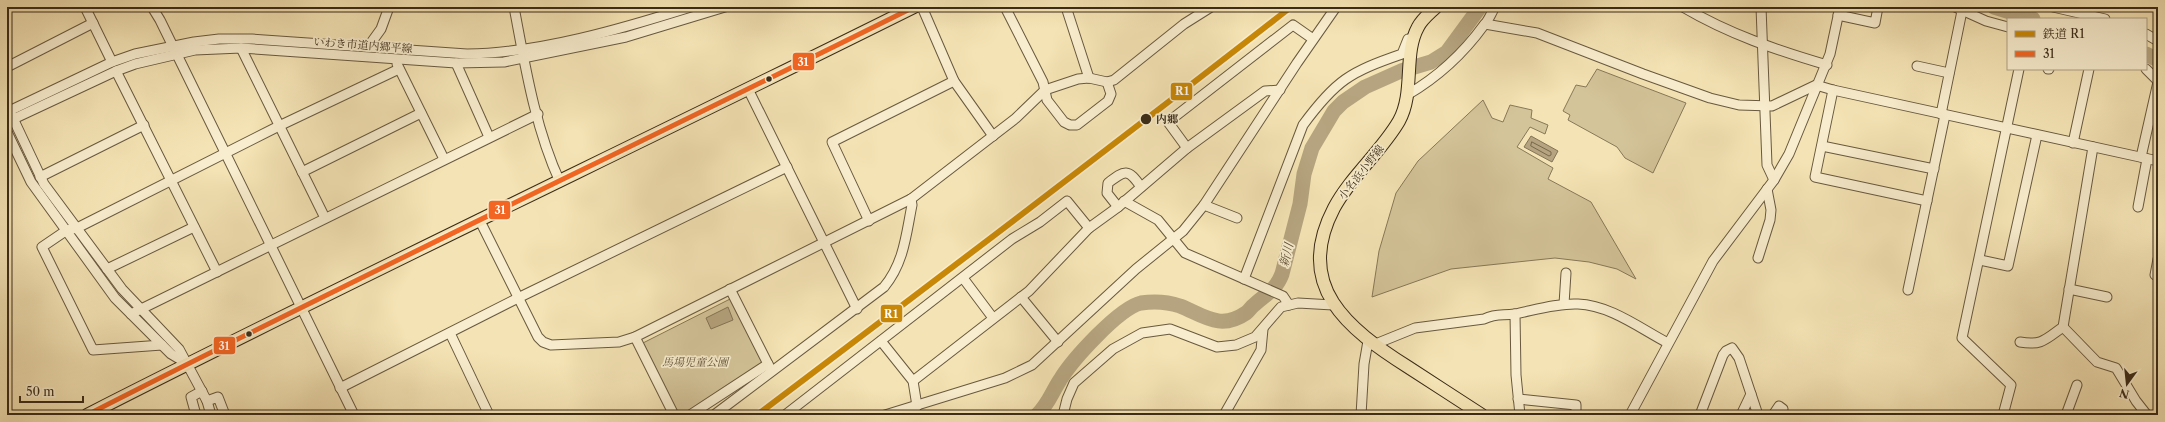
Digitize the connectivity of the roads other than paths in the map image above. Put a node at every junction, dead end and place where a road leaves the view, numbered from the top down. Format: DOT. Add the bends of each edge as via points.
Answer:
graph roads {
  1 [pos="85,7"];
  2 [pos="152,7"];
  3 [pos="389,7"];
  4 [pos="514,7"];
  5 [pos="691,7"];
  6 [pos="725,7"];
  7 [pos="914,7"];
  8 [pos="922,7"];
  9 [pos="1005,7"];
  10 [pos="1066,7"];
  11 [pos="1211,7"];
  12 [pos="1336,7"];
  13 [pos="1436,7"];
  14 [pos="1496,7"];
  15 [pos="1761,7"];
  16 [pos="1878,7"];
  17 [pos="2053,7"];
  18 [pos="1687,8"];
  19 [pos="1958,9"];
  20 [pos="1839,11"];
  21 [pos="2101,18"];
  22 [pos="93,24"];
  23 [pos="1485,24"];
  24 [pos="1417,27"];
  25 [pos="2007,27"];
  26 [pos="2147,35"];
  27 [pos="1313,39"];
  28 [pos="2158,41"];
  29 [pos="171,45"];
  30 [pos="1763,46"];
  31 [pos="368,47"];
  32 [pos="241,48"];
  33 [pos="176,54"];
  34 [pos="394,54"];
  35 [pos="523,54"];
  36 [pos="112,62"];
  37 [pos="456,63"];
  38 [pos="1826,65"];
  39 [pos="1917,66"];
  40 [pos="7,67"];
  41 [pos="399,69"];
  42 [pos="2019,70"];
  43 [pos="2089,70"];
  44 [pos="2147,70"];
  45 [pos="116,72"];
  46 [pos="1949,73"];
  47 [pos="1089,78"];
  48 [pos="954,81"];
  49 [pos="1107,82"];
  50 [pos="2158,82"];
  51 [pos="1816,85"];
  52 [pos="748,89"];
  53 [pos="1408,89"];
  54 [pos="1045,90"];
  55 [pos="1280,90"];
  56 [pos="1833,90"];
  57 [pos="1766,105"];
  58 [pos="421,113"];
  59 [pos="9,114"];
  60 [pos="538,114"];
  61 [pos="1943,115"];
  62 [pos="144,126"];
  63 [pos="280,126"];
  64 [pos="2007,128"];
  65 [pos="7,132"];
  66 [pos="2037,135"];
  67 [pos="993,136"];
  68 [pos="489,137"];
  69 [pos="2073,143"];
  70 [pos="1822,146"];
  71 [pos="2093,147"];
  72 [pos="1187,148"];
  73 [pos="225,153"];
  74 [pos="2144,158"];
  75 [pos="444,159"];
  76 [pos="2158,161"];
  77 [pos="787,167"];
  78 [pos="1934,169"];
  79 [pos="302,172"];
  80 [pos="40,177"];
  81 [pos="1774,180"];
  82 [pos="172,181"];
  83 [pos="560,182"];
  84 [pos="1141,187"];
  85 [pos="1767,189"];
  86 [pos="911,199"];
  87 [pos="1927,201"];
  88 [pos="1121,204"];
  89 [pos="1204,205"];
  90 [pos="2138,207"];
  91 [pos="325,218"];
  92 [pos="1237,218"];
  93 [pos="479,219"];
  94 [pos="869,221"];
  95 [pos="194,226"];
  96 [pos="77,228"];
  97 [pos="1089,228"];
  98 [pos="67,230"];
  99 [pos="1174,239"];
  100 [pos="824,243"];
  101 [pos="270,245"];
  102 [pos="1758,258"];
  103 [pos="2158,259"];
  104 [pos="1980,260"];
  105 [pos="108,269"];
  106 [pos="217,272"];
  107 [pos="1566,273"];
  108 [pos="2155,275"];
  109 [pos="963,278"];
  110 [pos="1246,280"];
  111 [pos="730,289"];
  112 [pos="2069,289"];
  113 [pos="1908,290"];
  114 [pos="520,297"];
  115 [pos="1021,297"];
  116 [pos="2107,297"];
  117 [pos="1564,304"];
  118 [pos="1289,305"];
  119 [pos="1333,305"];
  120 [pos="300,308"];
  121 [pos="141,309"];
  122 [pos="857,309"];
  123 [pos="131,314"];
  124 [pos="1515,314"];
  125 [pos="994,318"];
  126 [pos="2063,327"];
  127 [pos="1263,329"];
  128 [pos="450,333"];
  129 [pos="635,337"];
  130 [pos="882,341"];
  131 [pos="1058,342"];
  132 [pos="2020,342"];
  133 [pos="1371,343"];
  134 [pos="1668,343"];
  135 [pos="162,345"];
  136 [pos="188,363"];
  137 [pos="770,367"];
  138 [pos="913,381"];
  139 [pos="2077,385"];
  140 [pos="340,388"];
  141 [pos="202,391"];
  142 [pos="1751,394"];
  143 [pos="1518,399"];
  144 [pos="207,401"];
  145 [pos="917,406"];
  146 [pos="1783,409"];
  147 [pos="87,415"];
  148 [pos="196,415"];
  149 [pos="211,415"];
  150 [pos="225,415"];
  151 [pos="354,415"];
  152 [pos="489,415"];
  153 [pos="674,415"];
  154 [pos="690,415"];
  155 [pos="714,415"];
  156 [pos="785,415"];
  157 [pos="886,415"];
  158 [pos="1063,415"];
  159 [pos="1224,415"];
  160 [pos="1361,415"];
  161 [pos="1482,415"];
  162 [pos="1520,415"];
  163 [pos="1576,415"];
  164 [pos="1630,415"];
  165 [pos="1700,415"];
  166 [pos="1741,415"];
  167 [pos="1758,415"];
  168 [pos="1773,415"];
  169 [pos="2003,415"];
  170 [pos="2066,415"];
  171 [pos="2147,415"];
  1 -- 22 [label="street"];
  2 -- 29 [label="street"];
  3 -- 31 [label="street" via="381,29"];
  4 -- 35 [label="street"];
  5 -- 35 [label="street, いわき市道内郷平線"];
  6 -- 35 [label="street, いわき市道内郷平線" via="626,37"];
  7 -- 52 [label="main road"];
  8 -- 48 [label="street"];
  9 -- 54 [label="street"];
  10 -- 47 [label="street"];
  11 -- 49 [label="street" via="1184,24 1120,76"];
  12 -- 27 [label="street"];
  13 -- 24 [label="main road"];
  14 -- 23 [label="street"];
  15 -- 30 [label="street"];
  16 -- 20 [label="street" via="1875,23"];
  17 -- 21 [label="street"];
  18 -- 30 [label="street"];
  19 -- 25 [label="street"];
  19 -- 46 [label="street"];
  20 -- 38 [label="street"];
  22 -- 36 [label="street"];
  22 -- 40 [label="street"];
  23 -- 53 [label="street" via="1458,57 1426,84"];
  23 -- 57 [label="street" via="1537,33 1710,98 1739,104"];
  24 -- 53 [label="main road, 小名浜小野線"];
  24 -- 110 [label="street" via="1409,36 1402,54 1358,70 1343,79 1319,103 1303,125"];
  26 -- 28 [label="street"];
  27 -- 55 [label="street"];
  27 -- 72 [label="street" via="1293,25 1168,122"];
  29 -- 31 [label="street, いわき市道内郷平線" via="219,39"];
  29 -- 33 [label="street"];
  29 -- 36 [label="street, いわき市道内郷平線"];
  30 -- 38 [label="street"];
  30 -- 57 [label="street"];
  31 -- 34 [label="street, いわき市道内郷平線"];
  32 -- 33 [label="street, いわき市道内郷平線"];
  32 -- 34 [label="street, いわき市道内郷平線"];
  32 -- 63 [label="street"];
  33 -- 45 [label="street, いわき市道内郷平線"];
  33 -- 73 [label="street"];
  34 -- 35 [label="street, いわき市道内郷平線"];
  34 -- 37 [label="street, いわき市道内郷平線"];
  34 -- 41 [label="street"];
  35 -- 37 [label="street, いわき市道内郷平線" via="504,62"];
  35 -- 60 [label="street"];
  36 -- 59 [label="street, いわき市道内郷平線"];
  37 -- 68 [label="street"];
  38 -- 51 [label="street"];
  39 -- 46 [label="street"];
  41 -- 58 [label="street"];
  41 -- 63 [label="street"];
  42 -- 64 [label="street"];
  43 -- 69 [label="street"];
  44 -- 50 [label="street"];
  45 -- 59 [label="street, いわき市道内郷平線"];
  45 -- 62 [label="street"];
  46 -- 61 [label="street"];
  47 -- 49 [label="street"];
  47 -- 54 [label="street" via="1058,84"];
  48 -- 67 [label="street"];
  48 -- 94 [label="street" via="832,142"];
  49 -- 54 [label="street" via="1111,94 1108,101 1077,125 1064,122 1046,100"];
  50 -- 74 [label="street"];
  51 -- 56 [label="street"];
  51 -- 57 [label="street" via="1783,102"];
  51 -- 81 [label="street" via="1800,133"];
  52 -- 77 [label="street"];
  52 -- 83 [label="main road"];
  53 -- 119 [label="main road, 小名浜小野線" via="1403,114 1394,130 1340,196 1327,224 1321,257 1322,274"];
  54 -- 67 [label="street"];
  55 -- 72 [label="street" via="1264,91"];
  55 -- 89 [label="street"];
  56 -- 61 [label="street"];
  56 -- 70 [label="street"];
  57 -- 81 [label="street" via="1767,165"];
  58 -- 75 [label="street"];
  58 -- 79 [label="street"];
  59 -- 80 [label="street"];
  60 -- 68 [label="street"];
  60 -- 83 [label="street" via="548,153"];
  61 -- 64 [label="street"];
  61 -- 78 [label="street"];
  62 -- 80 [label="street"];
  62 -- 82 [label="street"];
  63 -- 73 [label="street"];
  63 -- 79 [label="street"];
  64 -- 66 [label="street"];
  64 -- 104 [label="street"];
  65 -- 98 [label="street" via="31,182"];
  66 -- 69 [label="street"];
  66 -- 104 [label="street" via="2008,266"];
  67 -- 86 [label="street"];
  68 -- 75 [label="street"];
  69 -- 71 [label="street"];
  70 -- 78 [label="street"];
  70 -- 87 [label="street" via="1815,177"];
  71 -- 74 [label="street"];
  71 -- 112 [label="street"];
  72 -- 84 [label="street"];
  73 -- 82 [label="street"];
  73 -- 101 [label="street"];
  74 -- 76 [label="street"];
  74 -- 90 [label="street"];
  75 -- 91 [label="street"];
  77 -- 100 [label="street"];
  77 -- 114 [label="street"];
  78 -- 87 [label="street"];
  79 -- 91 [label="street"];
  80 -- 96 [label="street"];
  81 -- 85 [label="street"];
  82 -- 95 [label="street"];
  82 -- 96 [label="street"];
  83 -- 93 [label="main road"];
  84 -- 88 [label="street"];
  84 -- 88 [label="street" via="1134,176 1125,172 1108,183 1107,194"];
  85 -- 102 [label="street" via="1770,220"];
  85 -- 134 [label="street" via="1713,261"];
  86 -- 94 [label="street"];
  86 -- 122 [label="street" via="912,205 900,263 884,287"];
  87 -- 113 [label="street"];
  88 -- 97 [label="street"];
  88 -- 99 [label="street" via="1158,220"];
  89 -- 92 [label="street"];
  89 -- 99 [label="street" via="1183,232"];
  91 -- 101 [label="street"];
  93 -- 114 [label="street"];
  93 -- 120 [label="main road"];
  94 -- 100 [label="street"];
  95 -- 105 [label="street"];
  95 -- 106 [label="street"];
  96 -- 98 [label="street"];
  96 -- 105 [label="street"];
  97 -- 109 [label="street" via="1067,201 1012,239"];
  97 -- 115 [label="street"];
  98 -- 123 [label="street" via="115,298"];
  98 -- 135 [label="street" via="42,247 93,350"];
  99 -- 110 [label="street" via="1185,253"];
  99 -- 131 [label="street" via="1136,269"];
  100 -- 111 [label="street"];
  100 -- 122 [label="street"];
  101 -- 106 [label="street"];
  101 -- 120 [label="street"];
  103 -- 108 [label="street"];
  104 -- 169 [label="street" via="1962,338 2011,385"];
  105 -- 121 [label="street"];
  106 -- 121 [label="street"];
  107 -- 117 [label="street"];
  109 -- 125 [label="street"];
  109 -- 130 [label="street"];
  110 -- 118 [label="street" via="1283,296"];
  111 -- 129 [label="street"];
  111 -- 137 [label="street"];
  112 -- 116 [label="street"];
  112 -- 126 [label="street"];
  114 -- 128 [label="street"];
  114 -- 129 [label="street" via="538,337 543,342 619,342"];
  115 -- 125 [label="street"];
  115 -- 131 [label="street"];
  117 -- 124 [label="street"];
  117 -- 134 [label="street" via="1580,304 1609,312"];
  118 -- 119 [label="street"];
  118 -- 127 [label="street" via="1281,307"];
  119 -- 133 [label="main road, 小名浜小野線" via="1344,319"];
  120 -- 136 [label="main road"];
  120 -- 140 [label="street"];
  121 -- 123 [label="street"];
  121 -- 136 [label="street" via="179,348"];
  122 -- 137 [label="street"];
  123 -- 135 [label="street"];
  124 -- 133 [label="street" via="1494,314 1484,319 1415,328"];
  124 -- 143 [label="street"];
  125 -- 138 [label="street"];
  126 -- 132 [label="street" via="2043,342"];
  126 -- 171 [label="street" via="2096,362 2116,368"];
  127 -- 158 [label="street" via="1247,342 1217,347 1170,329 1142,333 1113,349 1074,383"];
  127 -- 159 [label="street" via="1261,350"];
  128 -- 140 [label="street"];
  128 -- 152 [label="street"];
  129 -- 153 [label="street"];
  130 -- 138 [label="street"];
  130 -- 156 [label="street"];
  131 -- 145 [label="street" via="1022,371"];
  133 -- 160 [label="street" via="1364,364"];
  133 -- 161 [label="main road, 小名浜小野線"];
  134 -- 164 [label="street"];
  135 -- 136 [label="street" via="171,354"];
  136 -- 141 [label="street"];
  136 -- 147 [label="main road"];
  137 -- 154 [label="street"];
  137 -- 155 [label="street"];
  138 -- 145 [label="street"];
  139 -- 170 [label="street"];
  140 -- 151 [label="street"];
  141 -- 144 [label="street"];
  141 -- 148 [label="street" via="191,396"];
  142 -- 165 [label="street" via="1739,358 1736,352 1729,348 1723,355"];
  142 -- 166 [label="street"];
  142 -- 167 [label="street"];
  143 -- 162 [label="street"];
  143 -- 163 [label="street" via="1576,405"];
  144 -- 149 [label="street"];
  144 -- 150 [label="street" via="218,397"];
  145 -- 157 [label="street"];
  146 -- 168 [label="street" via="1778,406"];
}
